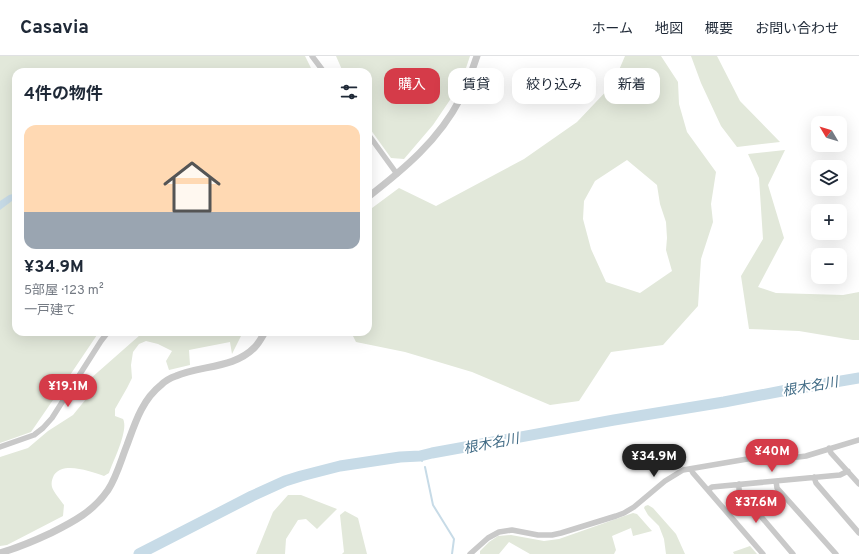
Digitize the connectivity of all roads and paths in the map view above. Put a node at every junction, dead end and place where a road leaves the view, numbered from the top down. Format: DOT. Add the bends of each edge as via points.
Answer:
graph roads {
  1 [pos="312,56"];
  2 [pos="477,56"];
  3 [pos="321,68"];
  4 [pos="372,140"];
  5 [pos="397,174"];
  6 [pos="372,195"];
  7 [pos="105,336"];
  8 [pos="262,336"];
  9 [pos="859,440"];
  10 [pos="0,447"];
  11 [pos="829,448"];
  12 [pos="691,469"];
  13 [pos="848,471"];
  14 [pos="814,478"];
  15 [pos="776,481"];
  16 [pos="739,484"];
  17 [pos="859,484"];
  18 [pos="708,490"];
  19 [pos="859,533"];
  20 [pos="0,553"];
  21 [pos="470,554"];
  22 [pos="763,554"];
  23 [pos="793,554"];
  24 [pos="836,554"];
  1 -- 3 [label="street"];
  2 -- 5 [label="street" via="460,99 447,120 431,142"];
  4 -- 5 [label="street"];
  5 -- 6 [label="street"];
  7 -- 10 [label="street" via="43,428 34,435"];
  8 -- 20 [label="street" via="254,348 230,362 182,373 159,386 141,408 114,479 96,505 69,524"];
  9 -- 11 [label="street"];
  11 -- 12 [label="street" via="799,458 768,456"];
  11 -- 13 [label="street"];
  12 -- 18 [label="street"];
  12 -- 21 [label="street" via="684,470 665,481 631,509 616,516 552,535 512,530 499,532"];
  13 -- 14 [label="street" via="840,475"];
  13 -- 17 [label="street"];
  14 -- 15 [label="street"];
  14 -- 19 [label="street"];
  15 -- 16 [label="street"];
  15 -- 24 [label="street" via="777,488"];
  16 -- 18 [label="street" via="712,487"];
  16 -- 23 [label="street" via="741,493"];
  18 -- 22 [label="street"];
}
